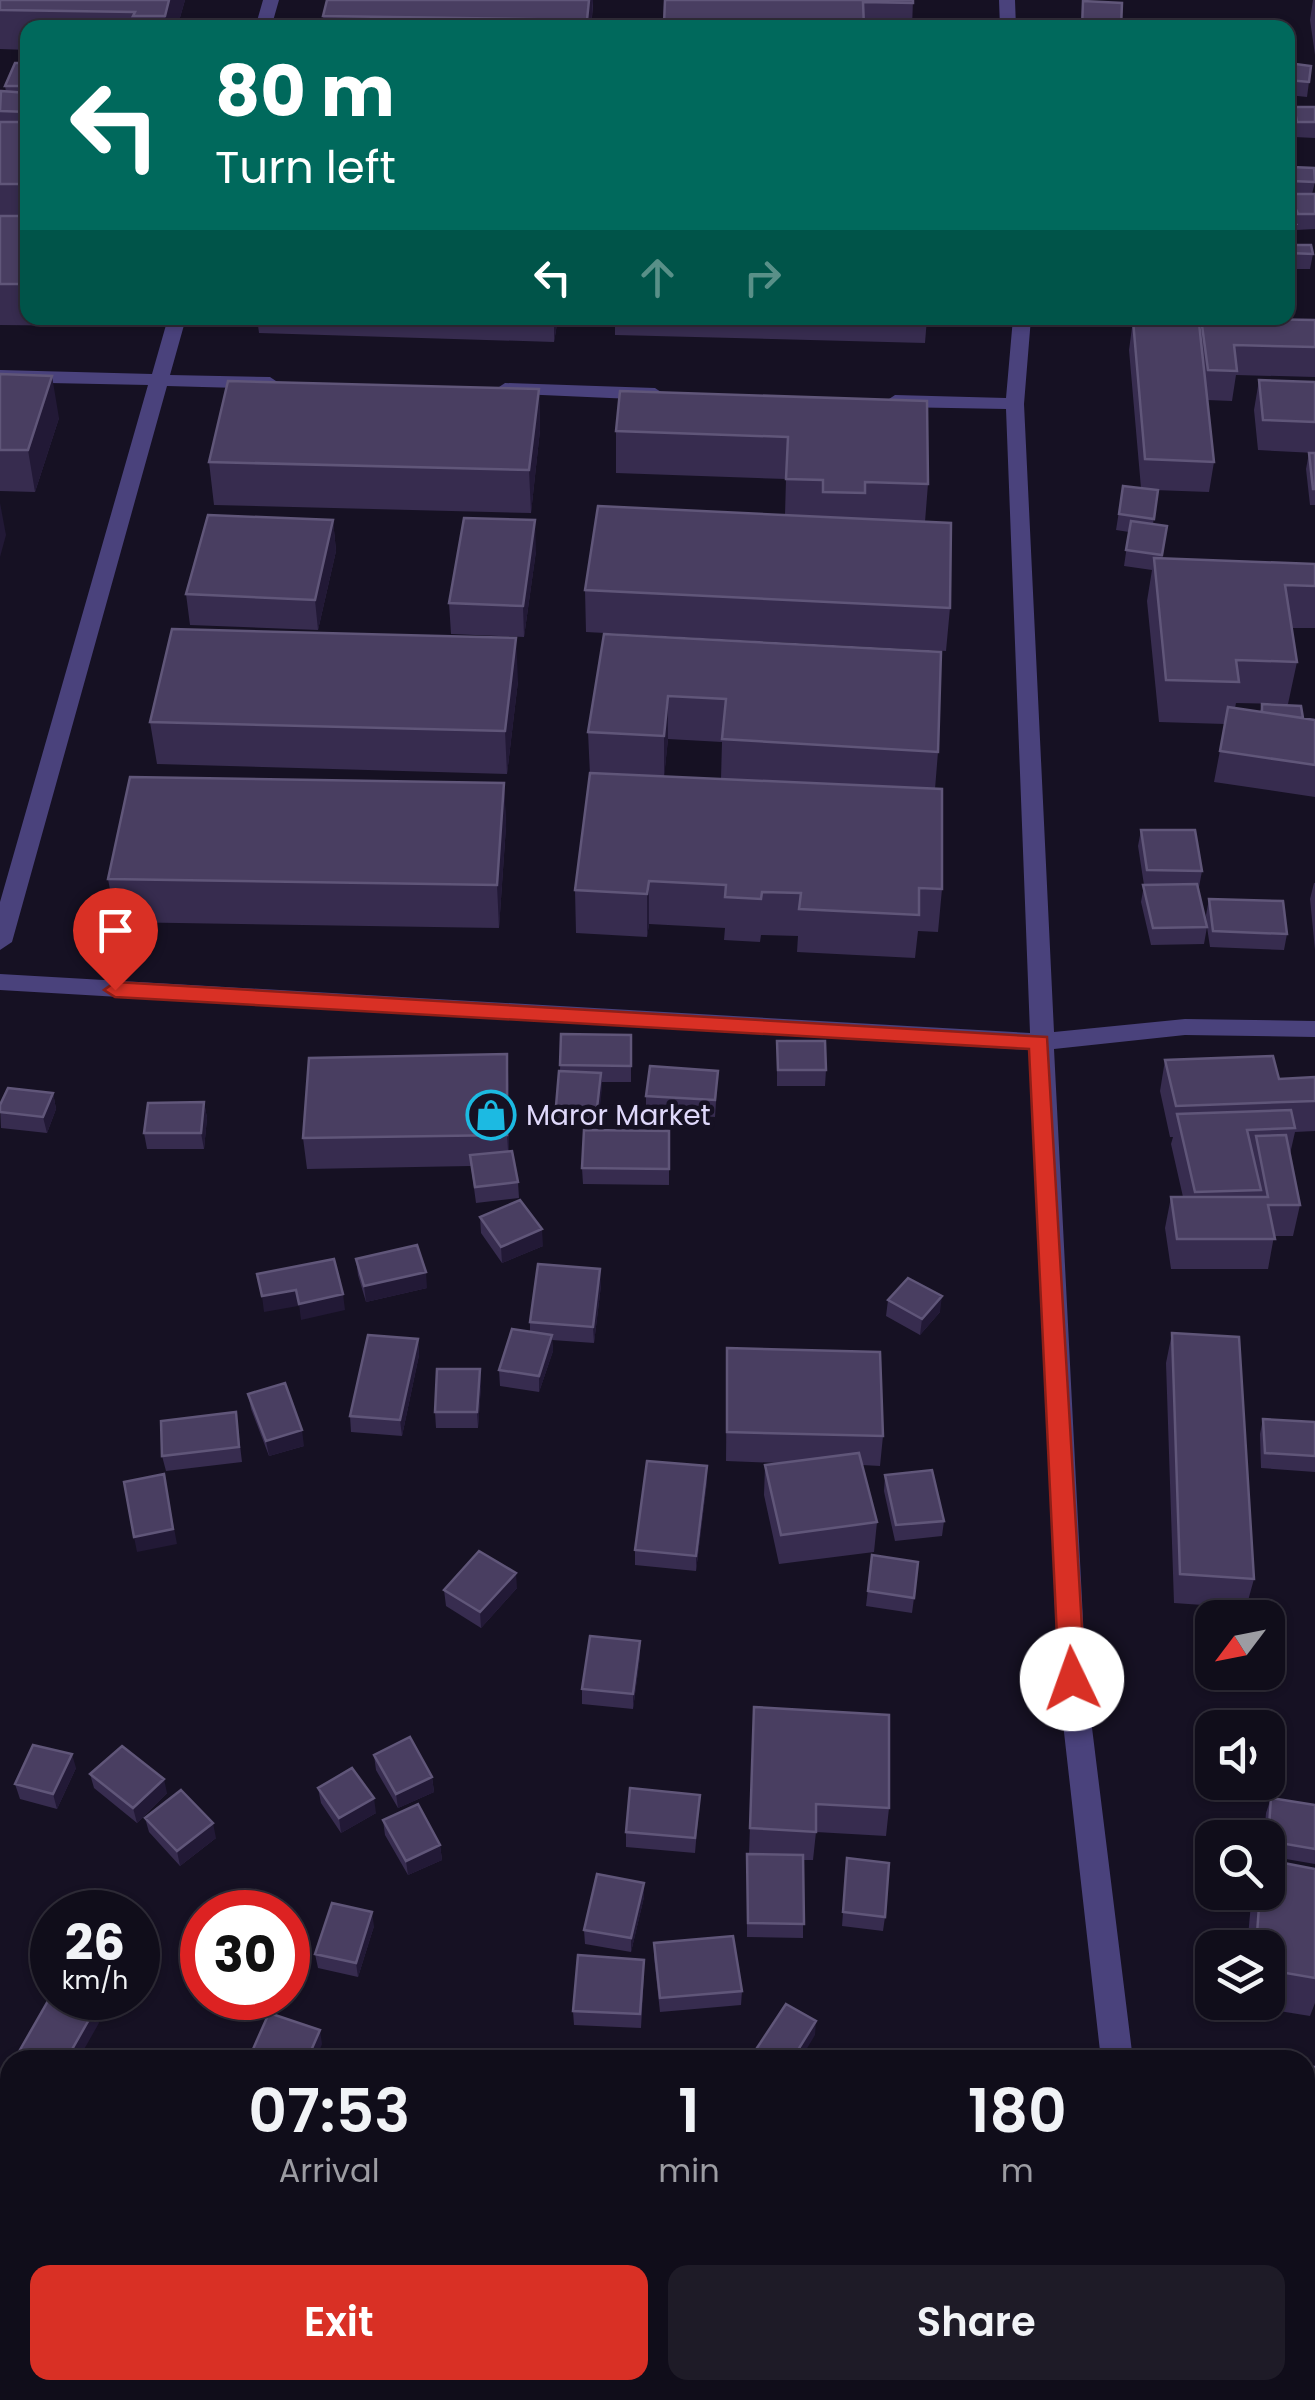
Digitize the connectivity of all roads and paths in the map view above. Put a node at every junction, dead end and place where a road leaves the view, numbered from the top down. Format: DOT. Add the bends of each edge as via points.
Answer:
graph roads {
  1 [pos="176,325"];
  2 [pos="1021,325"];
  3 [pos="0,376"];
  4 [pos="159,379"];
  5 [pos="295,383"];
  6 [pos="490,389"];
  7 [pos="684,394"];
  8 [pos="878,400"];
  9 [pos="1015,404"];
  10 [pos="0,942"];
  11 [pos="0,982"];
  12 [pos="1315,1029"];
  13 [pos="1039,1042"];
  14 [pos="1117,2050"];
  1 -- 4 [label="street"];
  2 -- 9 [label="street"];
  3 -- 4 [label="street"];
  4 -- 5 [label="street"];
  4 -- 10 [label="street"];
  6 -- 7 [label="street"];
  8 -- 9 [label="street"];
  9 -- 13 [label="street"];
  11 -- 13 [label="street"];
  12 -- 13 [label="street" via="1185,1027"];
  13 -- 14 [label="street" via="1072,1679"];
}
